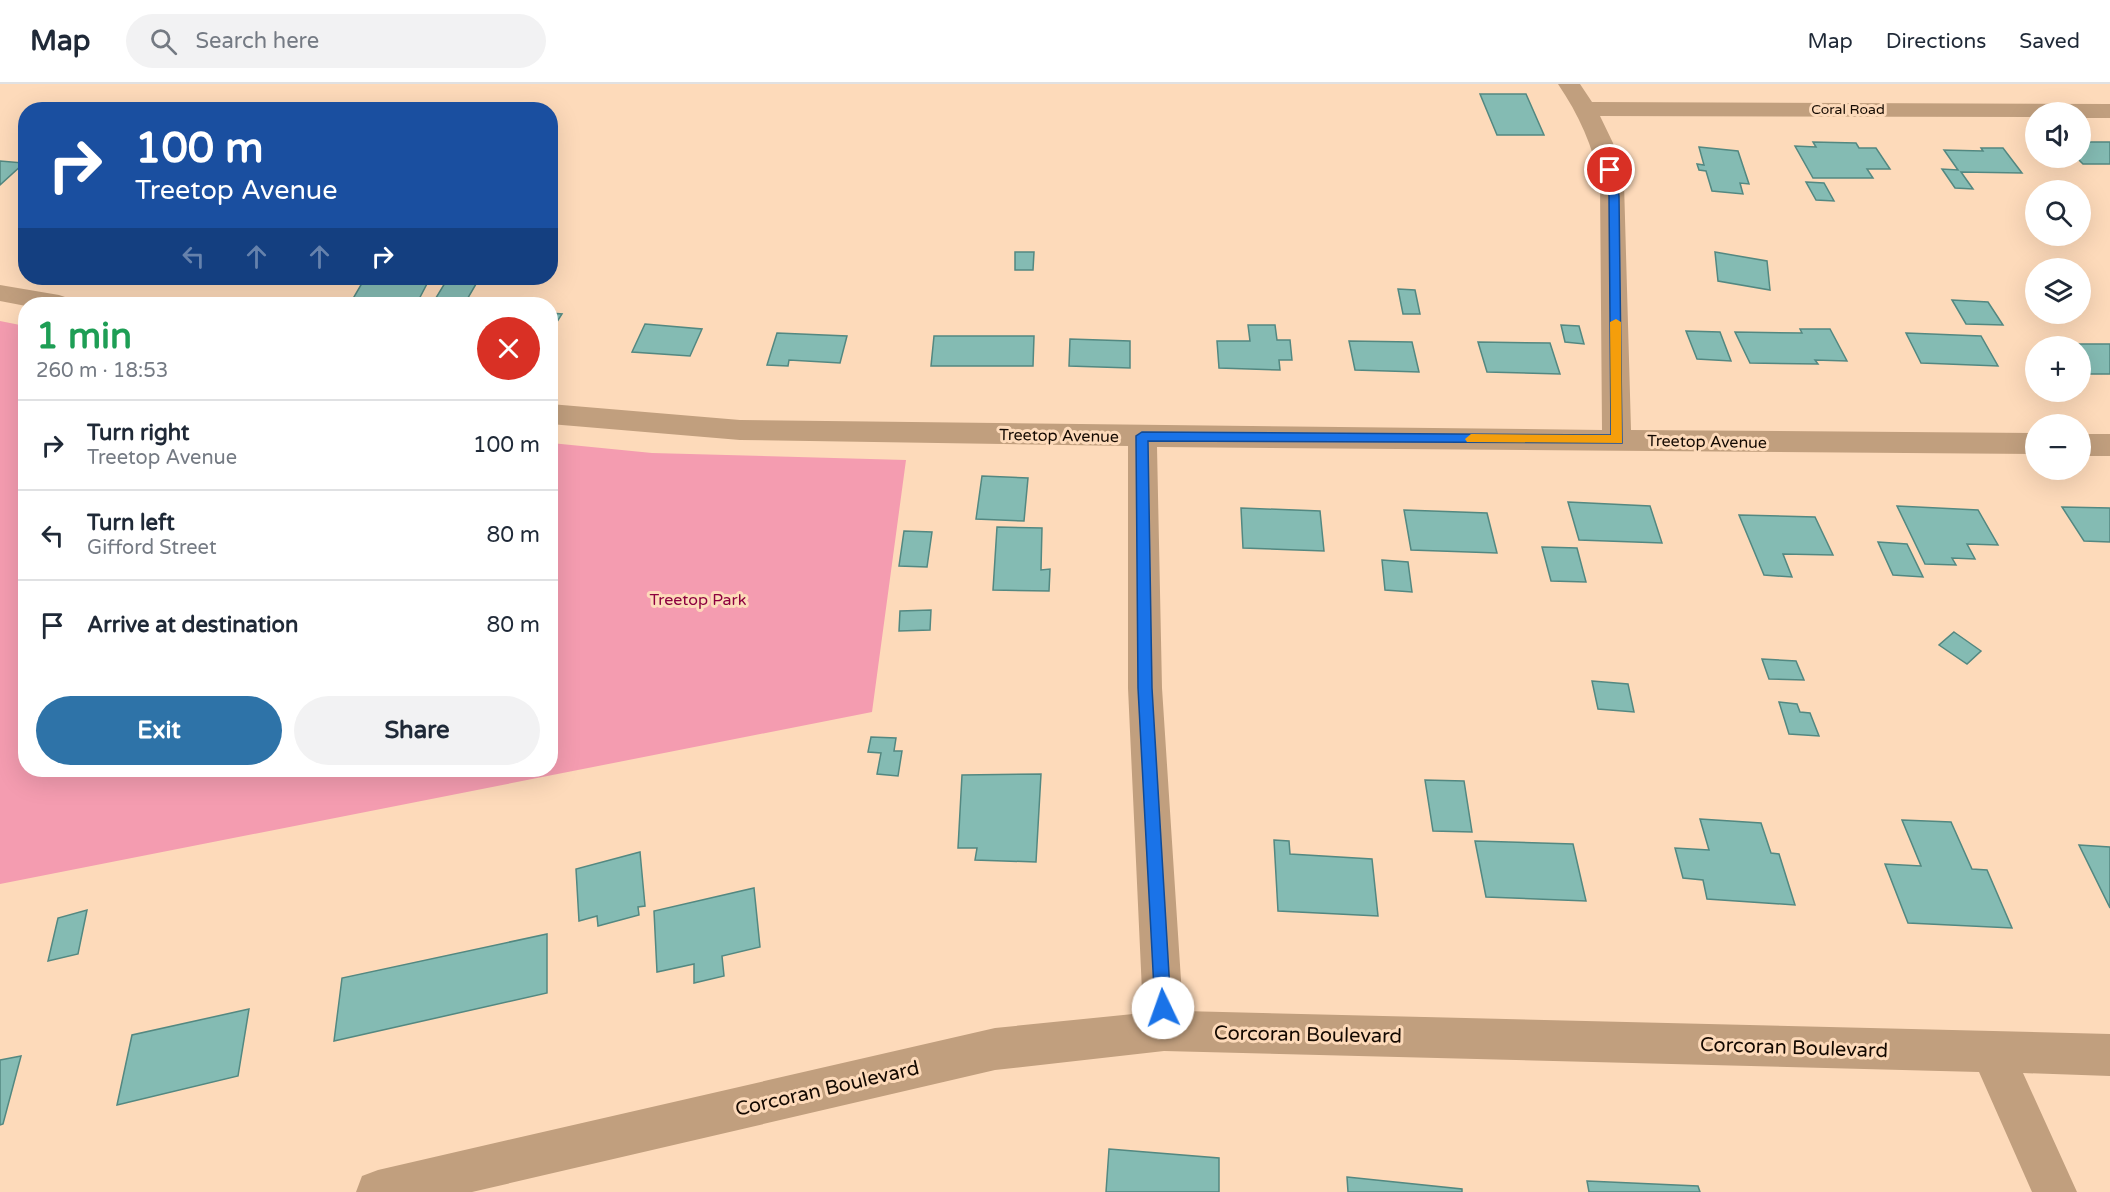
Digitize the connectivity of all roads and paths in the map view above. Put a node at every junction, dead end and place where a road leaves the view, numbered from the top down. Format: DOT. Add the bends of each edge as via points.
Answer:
graph roads {
  1 [pos="1569,84"];
  2 [pos="1586,109"];
  3 [pos="2110,111"];
  4 [pos="0,293"];
  5 [pos="21,297"];
  6 [pos="558,415"];
  7 [pos="1142,436"];
  8 [pos="1617,440"];
  9 [pos="2025,444"];
  10 [pos="2091,445"];
  11 [pos="2110,445"];
  12 [pos="1164,1031"];
  13 [pos="1992,1053"];
  14 [pos="2110,1055"];
  15 [pos="378,1192"];
  16 [pos="2055,1192"];
  1 -- 2 [label="street"];
  2 -- 3 [label="street, Coral Road"];
  2 -- 8 [label="street" via="1607,157 1614,196"];
  4 -- 5 [label="street"];
  6 -- 7 [label="street, Treetop Avenue" via="740,430"];
  7 -- 8 [label="street, Treetop Avenue"];
  7 -- 12 [label="street" via="1145,688"];
  8 -- 9 [label="street, Treetop Avenue"];
  10 -- 11 [label="street"];
  12 -- 13 [label="street, Corcoran Boulevard"];
  12 -- 15 [label="street, Corcoran Boulevard" via="995,1049"];
  13 -- 14 [label="street, Corcoran Boulevard"];
  13 -- 16 [label="street"];
}
